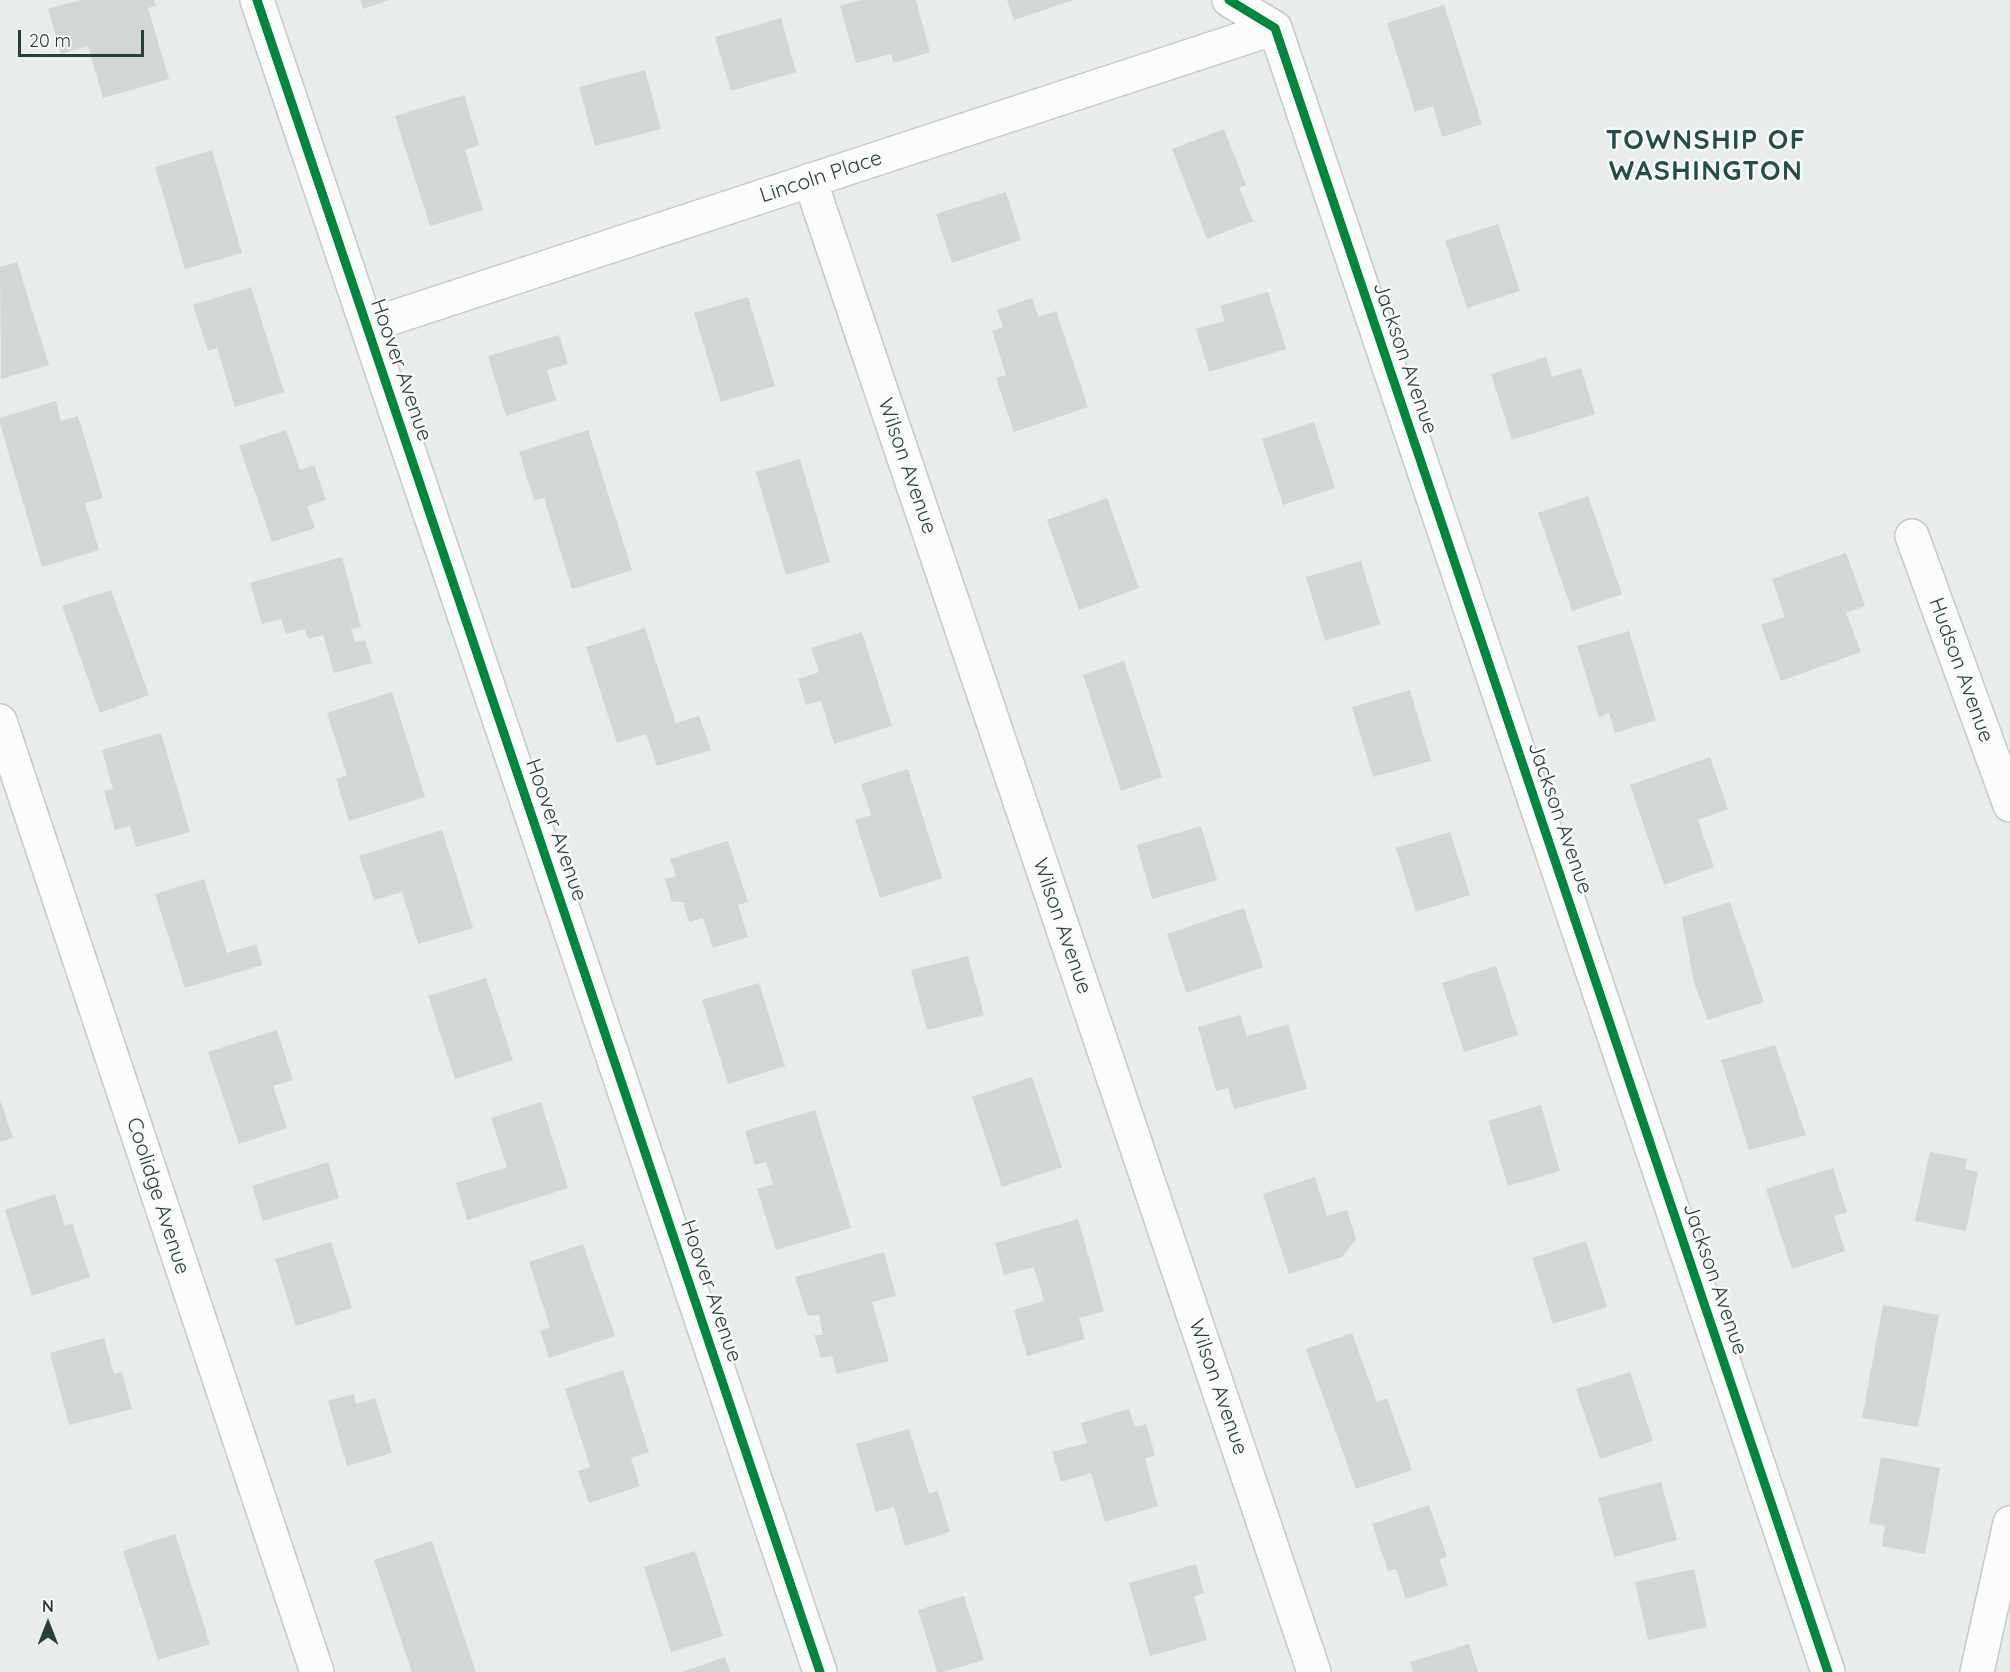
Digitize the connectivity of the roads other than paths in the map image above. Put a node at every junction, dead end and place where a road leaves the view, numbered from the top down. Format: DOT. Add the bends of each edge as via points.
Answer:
graph roads {
  1 [pos="257,0"];
  2 [pos="1229,0"];
  3 [pos="1275,28"];
  4 [pos="810,180"];
  5 [pos="367,326"];
  6 [pos="1912,536"];
  7 [pos="0,721"];
  8 [pos="2010,805"];
  9 [pos="2010,1523"];
  10 [pos="317,1672"];
  11 [pos="820,1672"];
  12 [pos="1314,1672"];
  13 [pos="1828,1672"];
  14 [pos="1977,1672"];
  1 -- 5 [label="street, Hoover Avenue"];
  2 -- 3 [label="street"];
  3 -- 4 [label="street, Lincoln Place"];
  3 -- 13 [label="street, Jackson Avenue"];
  4 -- 5 [label="street, Lincoln Place"];
  4 -- 12 [label="street, Wilson Avenue"];
  5 -- 11 [label="street, Hoover Avenue"];
  6 -- 8 [label="street, Hudson Avenue"];
  7 -- 10 [label="street, Coolidge Avenue"];
  9 -- 14 [label="street"];
}
